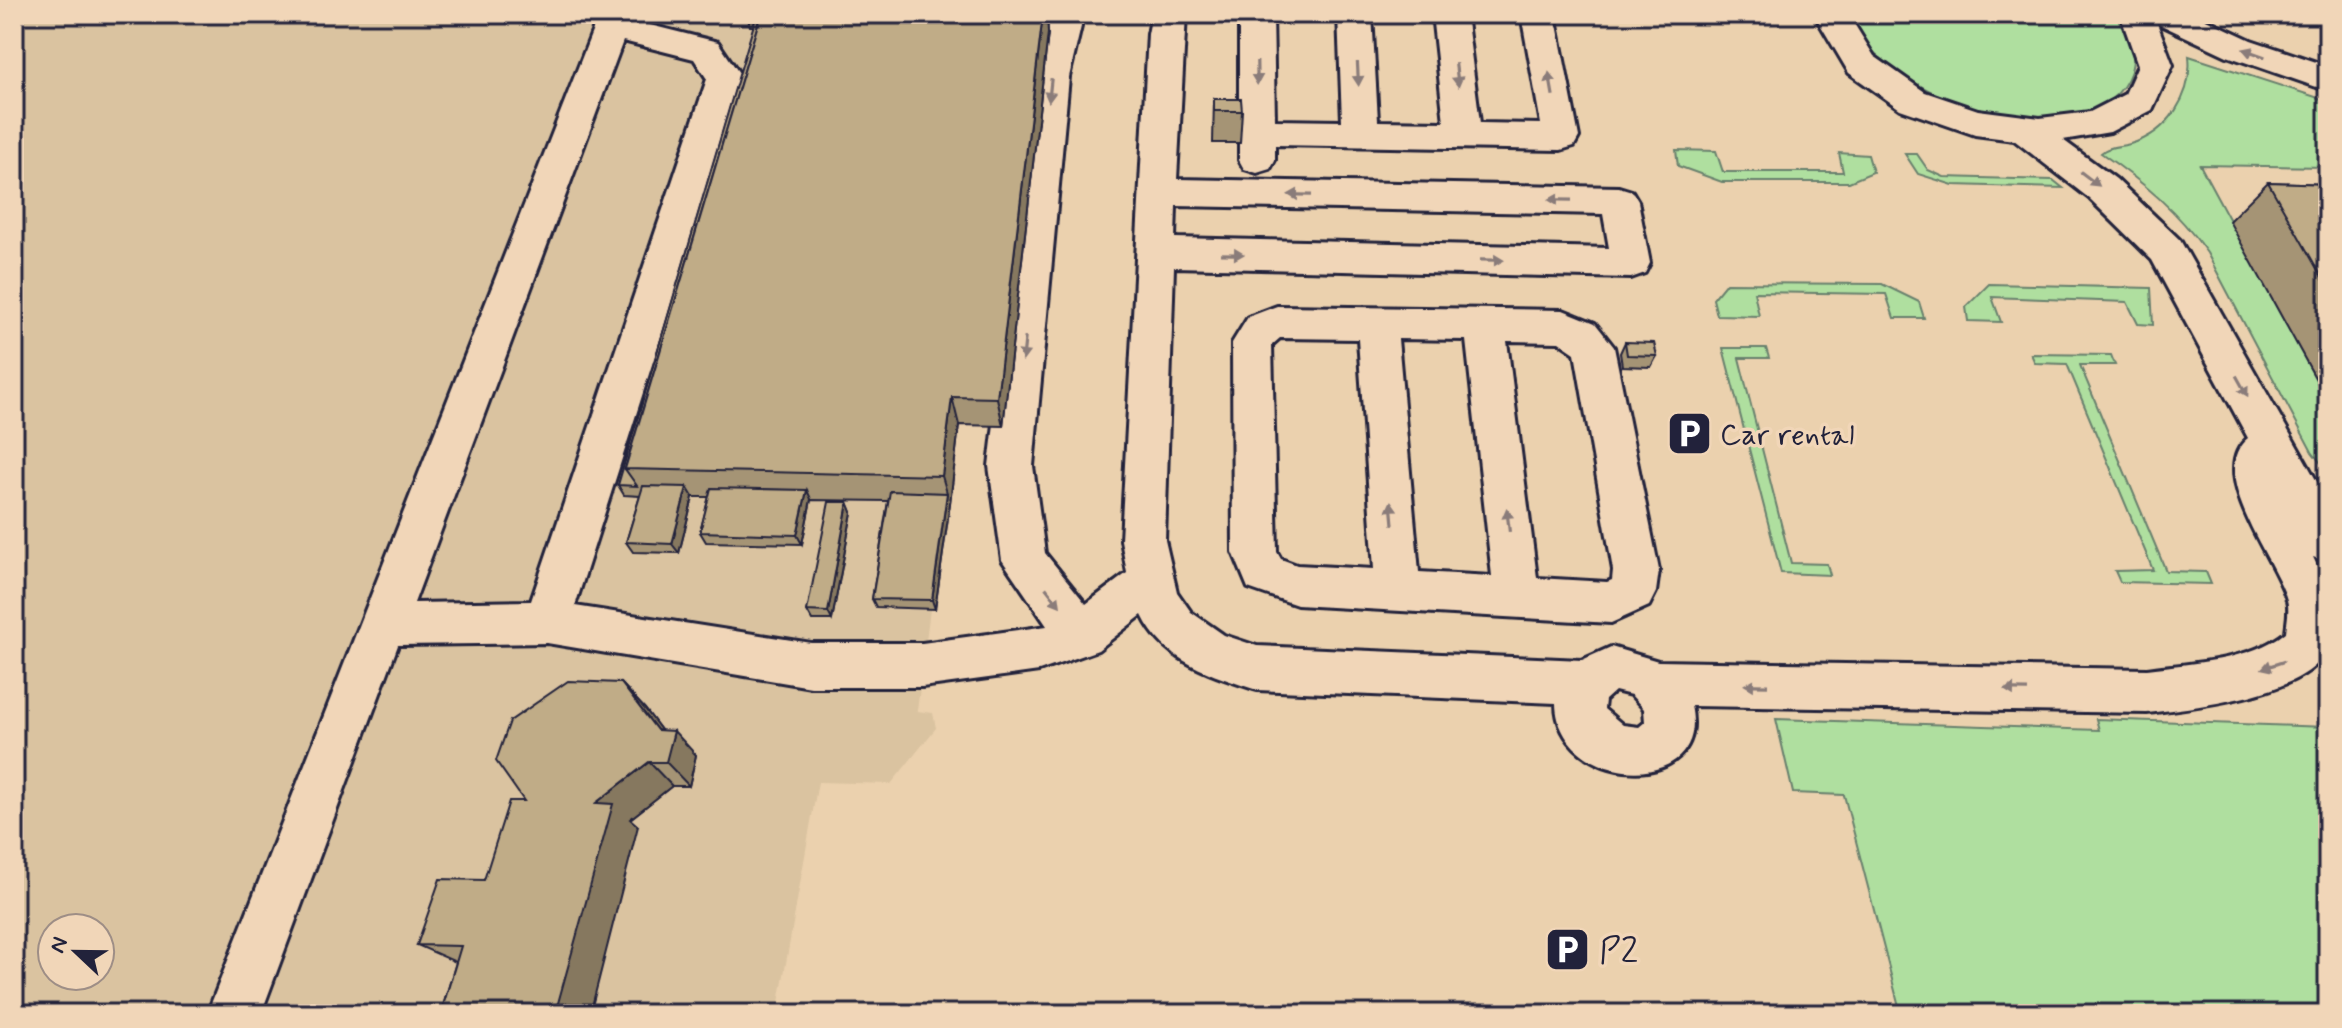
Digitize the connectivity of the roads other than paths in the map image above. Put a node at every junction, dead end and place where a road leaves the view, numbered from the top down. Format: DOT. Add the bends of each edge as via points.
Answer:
graph roads {
  1 [pos="1067,14"];
  2 [pos="1169,14"];
  3 [pos="1256,14"];
  4 [pos="1355,14"];
  5 [pos="1449,14"];
  6 [pos="1538,14"];
  7 [pos="1805,14"];
  8 [pos="2137,14"];
  9 [pos="2166,14"];
  10 [pos="613,21"];
  11 [pos="1837,26"];
  12 [pos="2328,79"];
  13 [pos="1257,132"];
  14 [pos="2027,132"];
  15 [pos="1361,134"];
  16 [pos="1412,134"];
  17 [pos="1464,135"];
  18 [pos="1158,192"];
  19 [pos="1256,194"];
  20 [pos="1415,197"];
  21 [pos="1154,252"];
  22 [pos="1408,258"];
  23 [pos="1396,326"];
  24 [pos="1485,326"];
  25 [pos="2262,439"];
  26 [pos="2323,529"];
  27 [pos="1149,583"];
  28 [pos="1398,591"];
  29 [pos="1517,597"];
  30 [pos="2322,612"];
  31 [pos="547,622"];
  32 [pos="382,624"];
  33 [pos="1082,635"];
  34 [pos="1587,682"];
  35 [pos="1654,683"];
  36 [pos="234,1014"];
  1 -- 33 [label="street, one-way" via="1052,77 1011,466 1024,560"];
  2 -- 18 [label="street"];
  3 -- 13 [label="street, one-way"];
  4 -- 15 [label="street, one-way"];
  5 -- 17 [label="street, one-way"];
  17 -- 6 [label="street, one-way" via="1561,137"];
  7 -- 11 [label="street"];
  8 -- 14 [label="street" via="2155,64 2140,99 2117,117 2089,127"];
  12 -- 9 [label="street, one-way" via="2239,48"];
  10 -- 31 [label="street" via="706,50 725,79"];
  10 -- 32 [label="street"];
  11 -- 14 [label="street" via="1882,80 1925,106 1971,122"];
  13 -- 15 [label="street"];
  13 -- 19 [label="street"];
  14 -- 25 [label="street, one-way" via="2103,189 2166,250"];
  15 -- 16 [label="street"];
  16 -- 17 [label="street"];
  16 -- 20 [label="street"];
  18 -- 19 [label="street"];
  18 -- 21 [label="street"];
  20 -- 19 [label="street, one-way"];
  22 -- 20 [label="street, one-way" via="1631,263 1619,201"];
  21 -- 22 [label="street, one-way"];
  21 -- 27 [label="street" via="1143,540"];
  22 -- 23 [label="street"];
  23 -- 24 [label="street"];
  28 -- 23 [label="street, one-way"];
  23 -- 28 [label="street" via="1277,322 1262,328 1252,343 1255,552 1264,574 1297,585"];
  29 -- 24 [label="street, one-way"];
  24 -- 29 [label="street" via="1563,326 1594,347 1636,570 1633,592 1611,603"];
  25 -- 26 [label="street"];
  25 -- 30 [label="street" via="2255,468 2258,490"];
  27 -- 33 [label="street"];
  27 -- 34 [label="street" via="1165,616 1186,638 1215,656 1257,668"];
  28 -- 29 [label="street"];
  30 -- 35 [label="street, one-way" via="2308,642 2283,663 2147,691"];
  31 -- 32 [label="street"];
  31 -- 33 [label="street" via="811,665 991,659"];
  32 -- 36 [label="street"];
  34 -- 35 [label="street" via="1611,669"];
  34 -- 35 [label="street" via="1581,693 1584,722 1604,744 1633,752 1648,750 1667,734 1669,708"];
}
